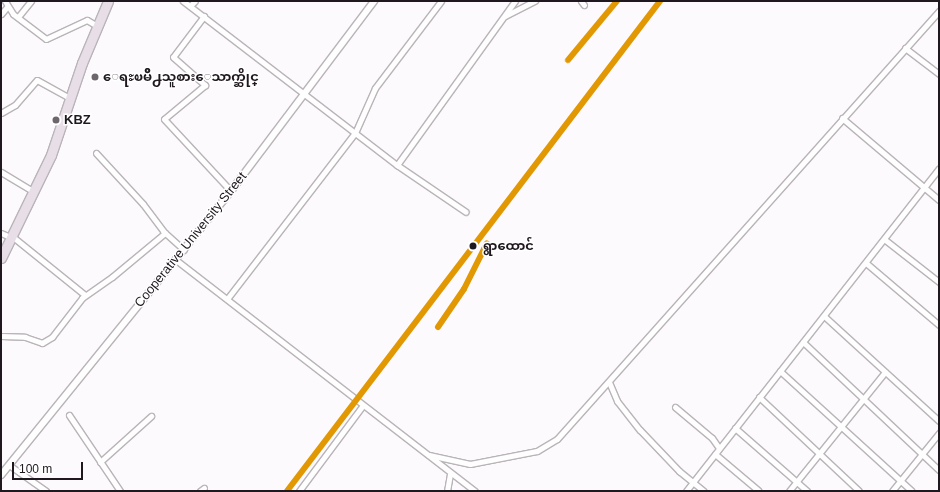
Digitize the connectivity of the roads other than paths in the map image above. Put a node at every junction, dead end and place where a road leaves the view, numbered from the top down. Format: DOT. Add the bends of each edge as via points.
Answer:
graph roads {
  1 [pos="31,1"];
  2 [pos="108,1"];
  3 [pos="183,1"];
  4 [pos="194,1"];
  5 [pos="374,1"];
  6 [pos="441,1"];
  7 [pos="515,1"];
  8 [pos="534,1"];
  9 [pos="6,4"];
  10 [pos="190,6"];
  11 [pos="939,11"];
  12 [pos="1,14"];
  13 [pos="204,16"];
  14 [pos="18,17"];
  15 [pos="504,17"];
  16 [pos="97,26"];
  17 [pos="905,48"];
  18 [pos="939,74"];
  19 [pos="304,94"];
  20 [pos="70,98"];
  21 [pos="1,113"];
  22 [pos="842,118"];
  23 [pos="355,133"];
  24 [pos="96,154"];
  25 [pos="398,165"];
  26 [pos="939,168"];
  27 [pos="1,172"];
  28 [pos="923,188"];
  29 [pos="231,191"];
  30 [pos="35,193"];
  31 [pos="939,200"];
  32 [pos="466,212"];
  33 [pos="1,233"];
  34 [pos="165,233"];
  35 [pos="12,237"];
  36 [pos="884,240"];
  37 [pos="184,250"];
  38 [pos="1,258"];
  39 [pos="176,260"];
  40 [pos="866,263"];
  41 [pos="939,282"];
  42 [pos="85,295"];
  43 [pos="227,299"];
  44 [pos="824,316"];
  45 [pos="939,325"];
  46 [pos="1,336"];
  47 [pos="803,342"];
  48 [pos="780,371"];
  49 [pos="885,372"];
  50 [pos="609,382"];
  51 [pos="759,397"];
  52 [pos="863,398"];
  53 [pos="363,404"];
  54 [pos="675,407"];
  55 [pos="69,415"];
  56 [pos="151,416"];
  57 [pos="939,421"];
  58 [pos="840,426"];
  59 [pos="735,428"];
  60 [pos="939,433"];
  61 [pos="719,448"];
  62 [pos="715,454"];
  63 [pos="818,454"];
  64 [pos="922,454"];
  65 [pos="429,455"];
  66 [pos="100,462"];
  67 [pos="9,465"];
  68 [pos="939,470"];
  69 [pos="450,474"];
  70 [pos="1,475"];
  71 [pos="900,480"];
  72 [pos="797,481"];
  73 [pos="693,482"];
  74 [pos="46,491"];
  75 [pos="120,491"];
  76 [pos="299,491"];
  77 [pos="447,491"];
  78 [pos="475,491"];
  79 [pos="686,491"];
  80 [pos="704,491"];
  81 [pos="759,491"];
  82 [pos="789,491"];
  83 [pos="807,491"];
  84 [pos="859,491"];
  85 [pos="892,491"];
  86 [pos="912,491"];
  1 -- 14 [label="street"];
  2 -- 16 [label="highway"];
  3 -- 10 [label="street"];
  4 -- 10 [label="street"];
  5 -- 19 [label="street, Cooperative University Street"];
  6 -- 23 [label="street" via="375,88"];
  7 -- 15 [label="street"];
  8 -- 15 [label="street"];
  9 -- 12 [label="street"];
  9 -- 14 [label="street"];
  10 -- 13 [label="street"];
  11 -- 17 [label="street"];
  13 -- 19 [label="street"];
  13 -- 29 [label="street" via="173,57 205,85 164,119"];
  14 -- 16 [label="street" via="46,39 87,20"];
  15 -- 25 [label="street"];
  16 -- 20 [label="highway"];
  17 -- 18 [label="street"];
  17 -- 22 [label="street"];
  19 -- 23 [label="street"];
  19 -- 29 [label="street, Cooperative University Street"];
  20 -- 21 [label="street" via="37,80 15,105"];
  20 -- 30 [label="highway"];
  22 -- 28 [label="street"];
  22 -- 50 [label="street"];
  23 -- 25 [label="street"];
  23 -- 43 [label="street"];
  24 -- 34 [label="street" via="143,204"];
  25 -- 32 [label="street"];
  26 -- 28 [label="street"];
  27 -- 30 [label="street"];
  28 -- 31 [label="street"];
  28 -- 36 [label="street"];
  29 -- 37 [label="street, Cooperative University Street"];
  30 -- 35 [label="highway"];
  33 -- 35 [label="street"];
  34 -- 37 [label="street"];
  34 -- 42 [label="street"];
  35 -- 38 [label="highway"];
  35 -- 42 [label="street"];
  36 -- 40 [label="street"];
  36 -- 41 [label="street"];
  37 -- 39 [label="street, Cooperative University Street"];
  39 -- 43 [label="street"];
  39 -- 67 [label="street, Cooperative University Street"];
  40 -- 44 [label="street"];
  40 -- 45 [label="street"];
  42 -- 46 [label="street" via="63,325 42,343 25,336"];
  43 -- 53 [label="street"];
  44 -- 47 [label="street"];
  44 -- 49 [label="street"];
  47 -- 48 [label="street"];
  47 -- 52 [label="street"];
  48 -- 51 [label="street"];
  48 -- 58 [label="street"];
  49 -- 52 [label="street"];
  49 -- 57 [label="street"];
  50 -- 65 [label="street" via="556,439 537,451 470,464"];
  50 -- 73 [label="street" via="617,401 640,430"];
  51 -- 59 [label="street"];
  51 -- 63 [label="street"];
  52 -- 58 [label="street"];
  52 -- 64 [label="street"];
  53 -- 65 [label="street"];
  53 -- 76 [label="street"];
  54 -- 61 [label="street" via="712,438"];
  55 -- 66 [label="street"];
  56 -- 66 [label="street"];
  58 -- 63 [label="street"];
  58 -- 71 [label="street"];
  59 -- 61 [label="street"];
  59 -- 72 [label="street"];
  60 -- 64 [label="street"];
  61 -- 62 [label="street"];
  62 -- 73 [label="street"];
  62 -- 81 [label="street"];
  63 -- 72 [label="street"];
  63 -- 84 [label="street"];
  64 -- 68 [label="street"];
  64 -- 71 [label="street"];
  65 -- 69 [label="street"];
  66 -- 75 [label="street"];
  67 -- 70 [label="street, Cooperative University Street"];
  67 -- 74 [label="street"];
  69 -- 77 [label="street"];
  69 -- 78 [label="street"];
  71 -- 85 [label="street"];
  71 -- 86 [label="street"];
  72 -- 82 [label="street"];
  72 -- 83 [label="street"];
  73 -- 79 [label="street"];
  73 -- 80 [label="street"];
}
